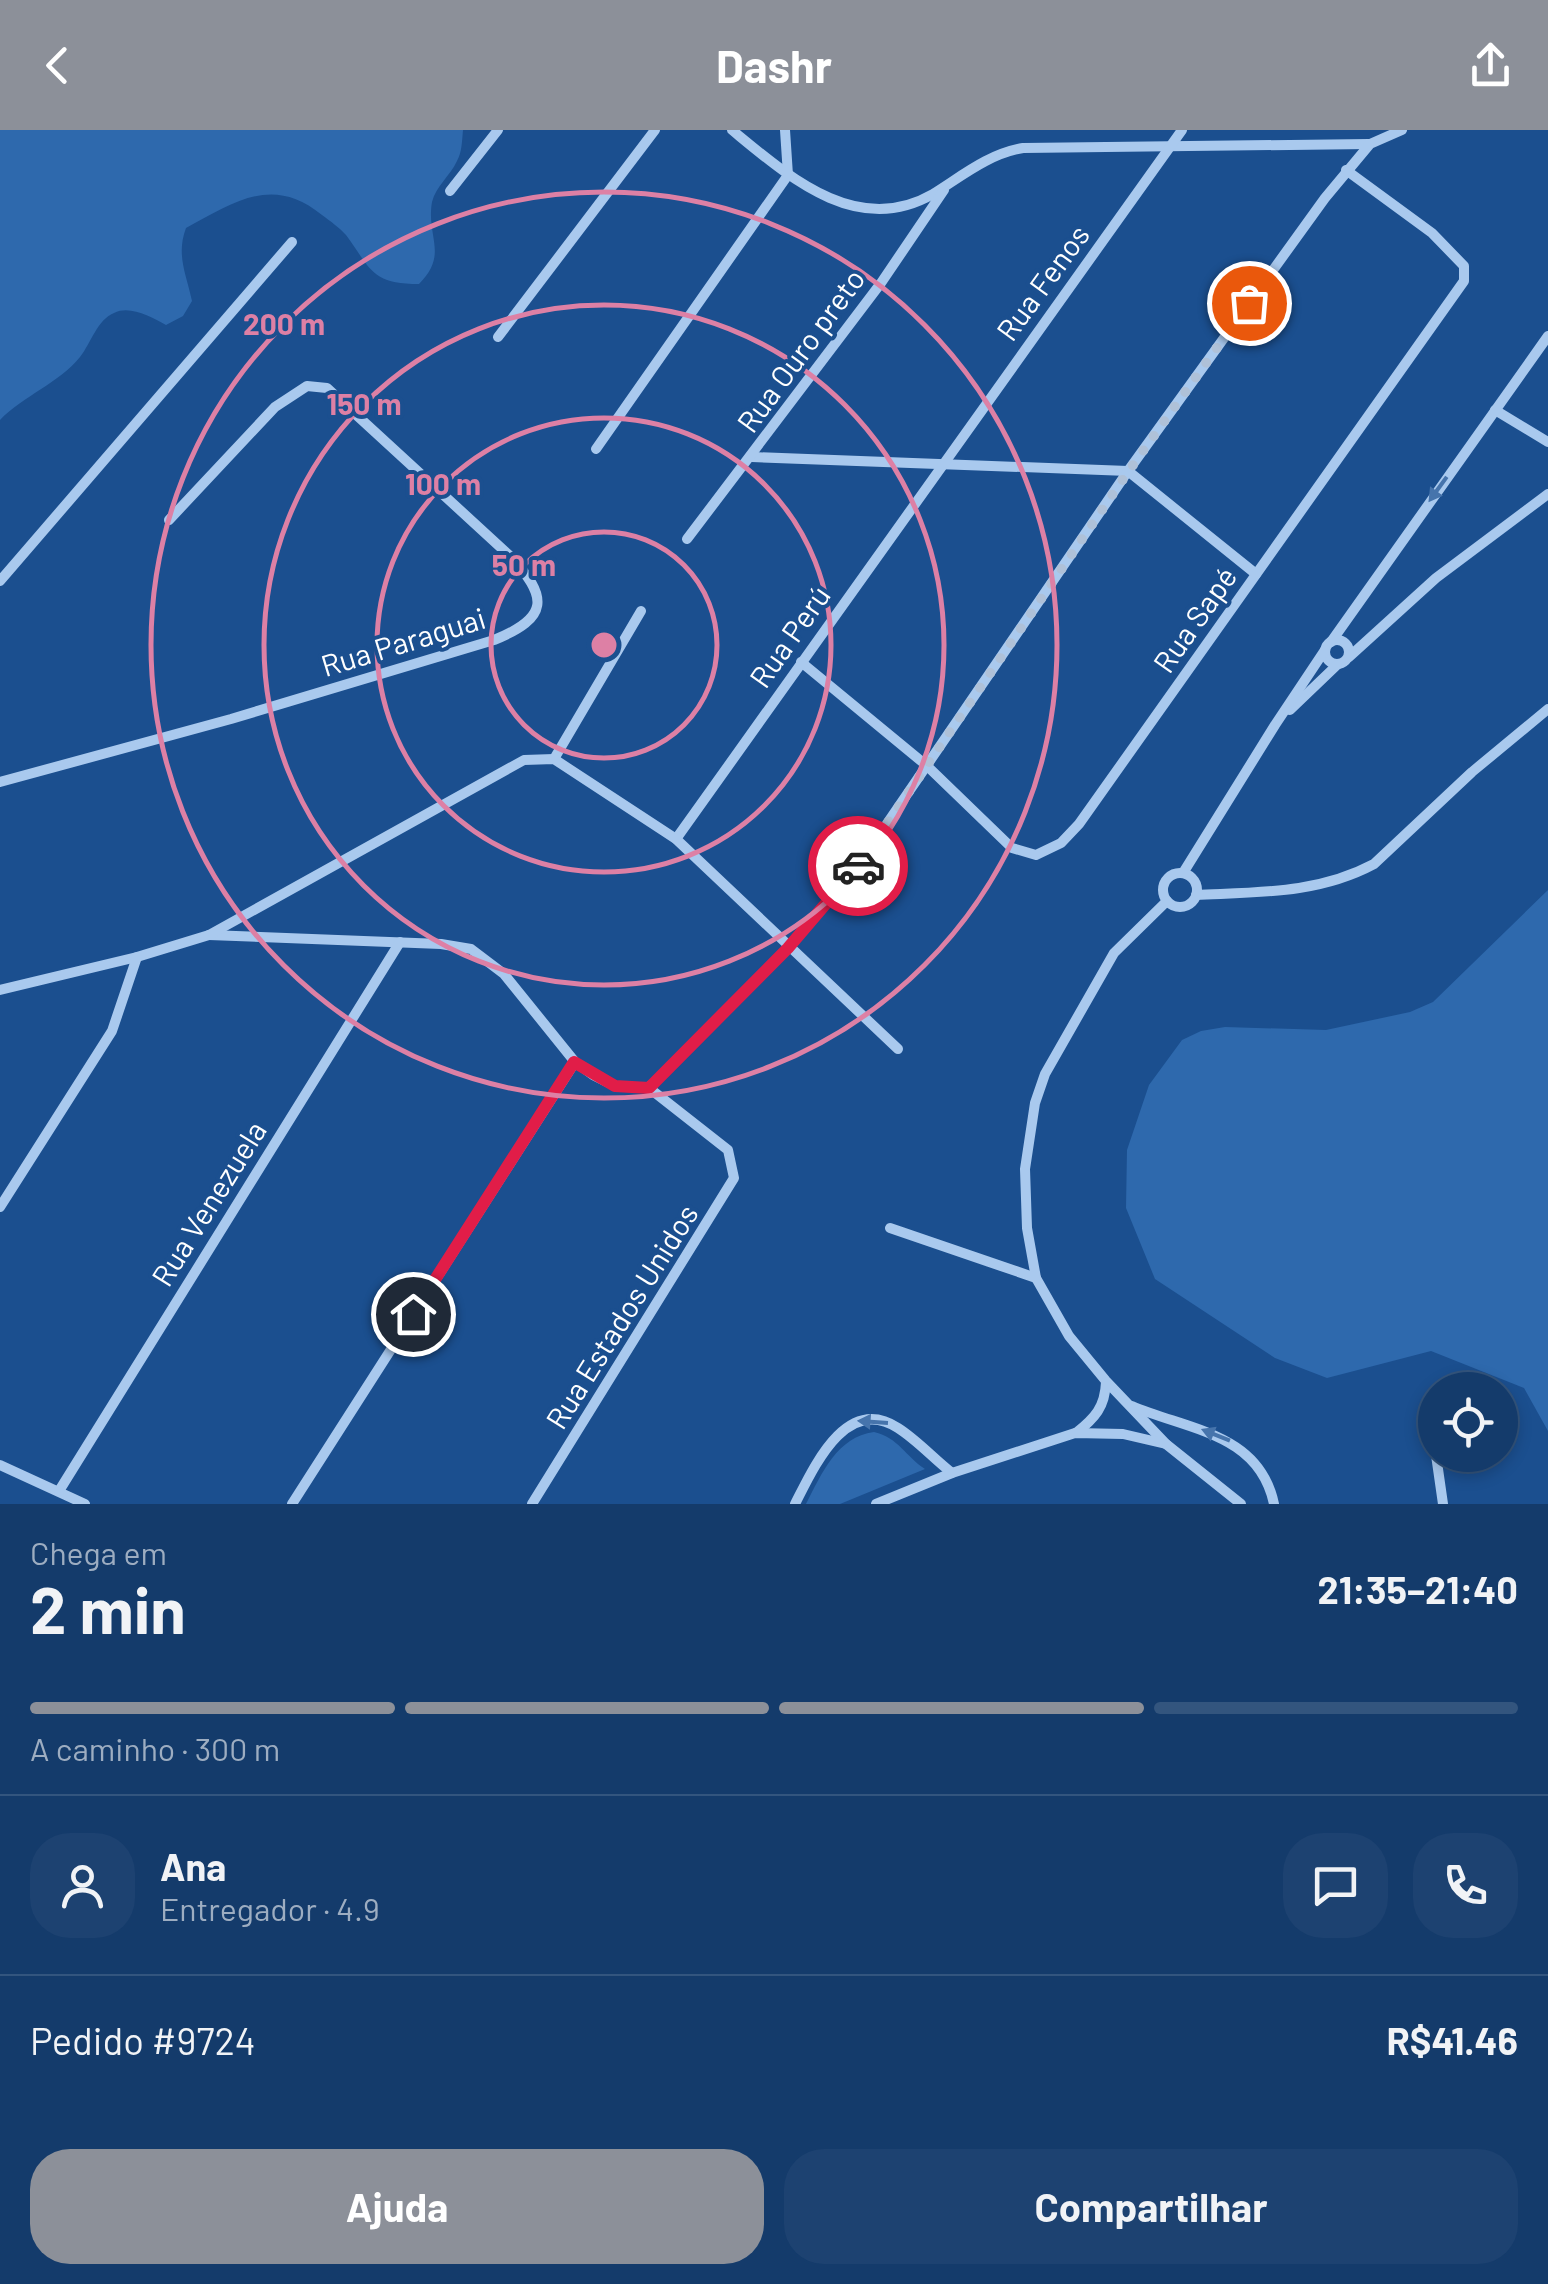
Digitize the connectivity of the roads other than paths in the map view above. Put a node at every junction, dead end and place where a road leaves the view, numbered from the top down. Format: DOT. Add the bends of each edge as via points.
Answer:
graph roads {
  1 [pos="498,130"];
  2 [pos="655,130"];
  3 [pos="732,130"];
  4 [pos="786,130"];
  5 [pos="1182,130"];
  6 [pos="1402,130"];
  7 [pos="1370,144"];
  8 [pos="1172,145"];
  9 [pos="1346,170"];
  10 [pos="788,175"];
  11 [pos="947,185"];
  12 [pos="450,191"];
  13 [pos="292,242"];
  14 [pos="1548,336"];
  15 [pos="498,337"];
  16 [pos="1495,410"];
  17 [pos="1548,442"];
  18 [pos="596,449"];
  19 [pos="752,457"];
  20 [pos="943,463"];
  21 [pos="1128,472"];
  22 [pos="1548,494"];
  23 [pos="170,520"];
  24 [pos="687,539"];
  25 [pos="1256,574"];
  26 [pos="0,581"];
  27 [pos="641,611"];
  28 [pos="1328,646"];
  29 [pos="1349,656"];
  30 [pos="801,662"];
  31 [pos="1337,665"];
  32 [pos="1548,708"];
  33 [pos="1275,725"];
  34 [pos="554,759"];
  35 [pos="926,765"];
  36 [pos="0,782"];
  37 [pos="676,839"];
  38 [pos="1183,874"];
  39 [pos="1196,895"];
  40 [pos="1167,901"];
  41 [pos="210,935"];
  42 [pos="400,942"];
  43 [pos="788,948"];
  44 [pos="137,957"];
  45 [pos="0,990"];
  46 [pos="898,1049"];
  47 [pos="574,1062"];
  48 [pos="649,1088"];
  49 [pos="0,1207"];
  50 [pos="890,1228"];
  51 [pos="1036,1278"];
  52 [pos="1106,1381"];
  53 [pos="1126,1403"];
  54 [pos="1076,1433"];
  55 [pos="1166,1444"];
  56 [pos="0,1465"];
  57 [pos="1439,1472"];
  58 [pos="952,1474"];
  59 [pos="60,1490"];
  60 [pos="85,1504"];
  61 [pos="292,1504"];
  62 [pos="532,1504"];
  63 [pos="795,1504"];
  64 [pos="876,1504"];
  65 [pos="1240,1504"];
  66 [pos="1274,1504"];
  67 [pos="1444,1504"];
  1 -- 12 [label="street"];
  2 -- 15 [label="street"];
  3 -- 10 [label="street"];
  4 -- 10 [label="street"];
  5 -- 8 [label="street, Rua Fenos"];
  6 -- 7 [label="street"];
  7 -- 8 [label="street"];
  7 -- 9 [label="street"];
  8 -- 11 [label="street" via="1010,150"];
  8 -- 20 [label="street, Rua Fenos"];
  9 -- 21 [label="street"];
  9 -- 25 [label="street, Rua Sapé" via="1450,248 1464,266 1464,281"];
  10 -- 11 [label="street" via="819,195 867,208 920,201"];
  10 -- 18 [label="street"];
  11 -- 19 [label="street, Rua Ouro preto"];
  13 -- 26 [label="street"];
  14 -- 16 [label="street"];
  16 -- 17 [label="street"];
  16 -- 28 [label="street, one-way"];
  19 -- 20 [label="street"];
  19 -- 24 [label="street, Rua Ouro preto"];
  20 -- 21 [label="street"];
  20 -- 30 [label="street, Rua Perú"];
  21 -- 25 [label="street"];
  21 -- 35 [label="street"];
  22 -- 29 [label="street" via="1436,578"];
  23 -- 36 [label="street, Rua Paraguai" via="275,407 306,386 327,388 510,556 535,585 538,604 534,618 494,640"];
  25 -- 35 [label="street, Rua Sapé" via="1078,824 1048,852 1012,848"];
  27 -- 34 [label="street"];
  28 -- 29 [label="street" via="1345,643"];
  28 -- 31 [label="street" via="1328,660"];
  28 -- 33 [label="street"];
  29 -- 31 [label="street"];
  30 -- 35 [label="street"];
  30 -- 37 [label="street, Rua Perú"];
  31 -- 33 [label="street"];
  32 -- 39 [label="street" via="1356,874 1302,890"];
  33 -- 38 [label="street"];
  34 -- 37 [label="street"];
  34 -- 41 [label="street" via="524,760"];
  35 -- 43 [label="street" via="858,866"];
  37 -- 43 [label="street"];
  38 -- 39 [label="street" via="1194,882"];
  38 -- 40 [label="street" via="1165,881"];
  39 -- 40 [label="street" via="1187,906"];
  40 -- 51 [label="street" via="1114,954 1045,1074 1024,1168"];
  41 -- 42 [label="street"];
  41 -- 44 [label="street"];
  42 -- 47 [label="street" via="456,946 485,958"];
  42 -- 59 [label="street, Rua Venezuela"];
  43 -- 46 [label="street"];
  43 -- 48 [label="street"];
  44 -- 45 [label="street"];
  44 -- 49 [label="street" via="112,1031"];
  47 -- 48 [label="street" via="615,1086"];
  47 -- 61 [label="street"];
  48 -- 62 [label="street, Rua Estados Unidos" via="728,1150 734,1178"];
  50 -- 51 [label="street"];
  51 -- 52 [label="street"];
  52 -- 53 [label="street"];
  52 -- 54 [label="street" via="1102,1407"];
  53 -- 55 [label="street"];
  66 -- 53 [label="street, one-way" via="1258,1464 1227,1438"];
  54 -- 55 [label="street"];
  54 -- 58 [label="street"];
  55 -- 65 [label="street"];
  56 -- 59 [label="street"];
  57 -- 67 [label="street"];
  58 -- 63 [label="street, one-way" via="894,1425 857,1420 832,1440"];
  58 -- 64 [label="street"];
  59 -- 60 [label="street"];
}
